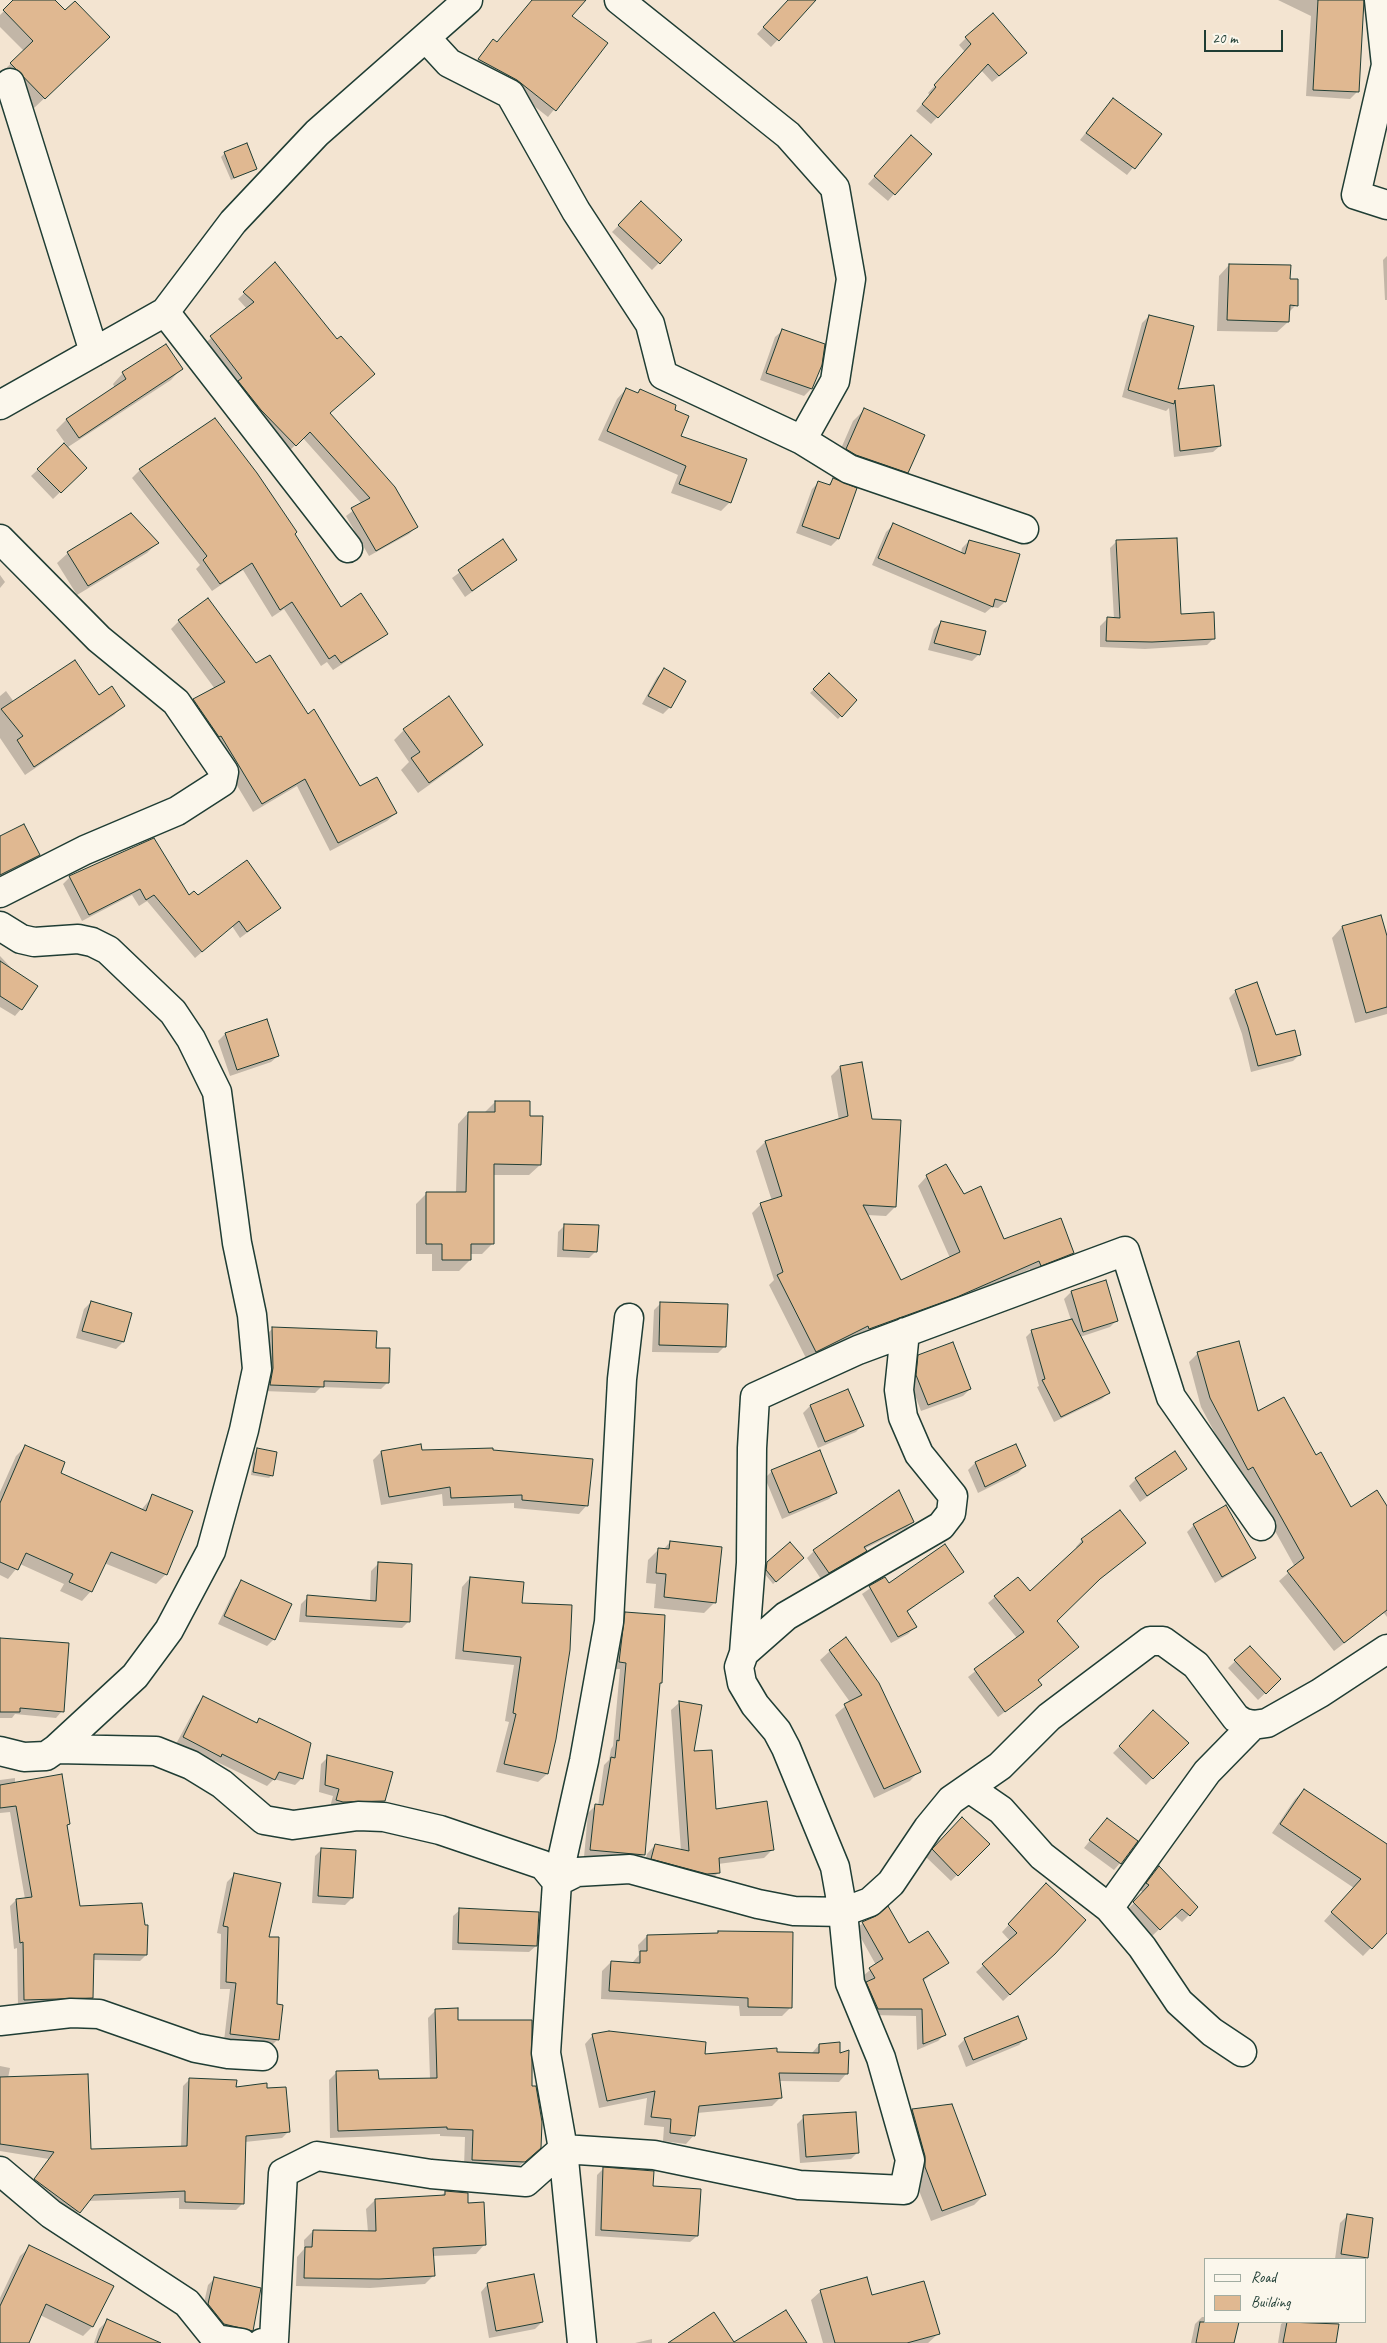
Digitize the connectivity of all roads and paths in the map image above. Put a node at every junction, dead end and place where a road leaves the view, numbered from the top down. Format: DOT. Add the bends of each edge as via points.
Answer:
graph roads {
  1 [pos="468,0"];
  2 [pos="619,0"];
  3 [pos="1379,0"];
  4 [pos="426,38"];
  5 [pos="10,83"];
  6 [pos="1387,205"];
  7 [pos="165,312"];
  8 [pos="94,352"];
  9 [pos="0,405"];
  10 [pos="802,440"];
  11 [pos="1024,529"];
  12 [pos="0,539"];
  13 [pos="348,548"];
  14 [pos="0,893"];
  15 [pos="0,926"];
  16 [pos="629,1318"];
  17 [pos="905,1332"];
  18 [pos="1261,1526"];
  19 [pos="1387,1649"];
  20 [pos="744,1653"];
  21 [pos="1253,1725"];
  22 [pos="56,1750"];
  23 [pos="0,1751"];
  24 [pos="969,1788"];
  25 [pos="557,1882"];
  26 [pos="1109,1908"];
  27 [pos="843,1912"];
  28 [pos="0,2020"];
  29 [pos="1242,2052"];
  30 [pos="263,2056"];
  31 [pos="563,2149"];
  32 [pos="0,2171"];
  33 [pos="242,2343"];
  34 [pos="262,2343"];
  35 [pos="582,2343"];
  1 -- 4 [label="street"];
  2 -- 10 [label="street" via="788,135 835,188 851,279 835,381"];
  3 -- 6 [label="street" via="1386,65 1356,195"];
  4 -- 7 [label="street" via="318,133 234,222"];
  4 -- 10 [label="street" via="449,62 510,94 576,211 650,324 663,375"];
  5 -- 8 [label="street"];
  7 -- 8 [label="street"];
  7 -- 13 [label="street"];
  8 -- 9 [label="street"];
  10 -- 11 [label="street" via="849,469"];
  12 -- 14 [label="street" via="99,639 176,702 224,772 222,782 177,811 85,850"];
  15 -- 22 [label="street" via="21,939 34,942 78,939 108,950 172,1012 191,1039 217,1092 237,1242 256,1349 257,1369 244,1430 211,1550 170,1630 135,1676"];
  16 -- 25 [label="street" via="622,1379 609,1622 584,1761"];
  17 -- 18 [label="street" via="1125,1251 1171,1397"];
  17 -- 20 [label="street" via="755,1397 751,1563"];
  17 -- 20 [label="street" via="899,1390 903,1417 919,1454 953,1496 952,1513 941,1526 786,1616"];
  19 -- 21 [label="street" via="1320,1693 1267,1723"];
  20 -- 27 [label="street" via="739,1667 742,1683 786,1748 835,1867"];
  21 -- 24 [label="street" via="1236,1718 1196,1665 1164,1641 1150,1641 1049,1717 1000,1766"];
  21 -- 26 [label="street" via="1208,1772"];
  22 -- 23 [label="street" via="46,1756 24,1757"];
  22 -- 25 [label="street" via="156,1751 191,1765 222,1784 264,1820 293,1825 358,1816 384,1817 440,1830 544,1865"];
  24 -- 26 [label="street" via="1001,1810 1042,1856"];
  24 -- 27 [label="street" via="952,1800 928,1828 891,1883 870,1902"];
  25 -- 27 [label="street" via="577,1872 630,1869 758,1904 794,1911"];
  25 -- 31 [label="street" via="546,2053"];
  26 -- 29 [label="street" via="1142,1947 1179,2002 1212,2032"];
  27 -- 31 [label="street" via="850,1983 881,2058 910,2160 904,2190 800,2185 654,2155"];
  28 -- 30 [label="street" via="71,2013 99,2014 196,2048"];
  31 -- 34 [label="street" via="526,2182 431,2174 317,2156 283,2173 274,2340"];
  31 -- 35 [label="street"];
  32 -- 33 [label="street" via="52,2214 187,2304 216,2339"];
}
